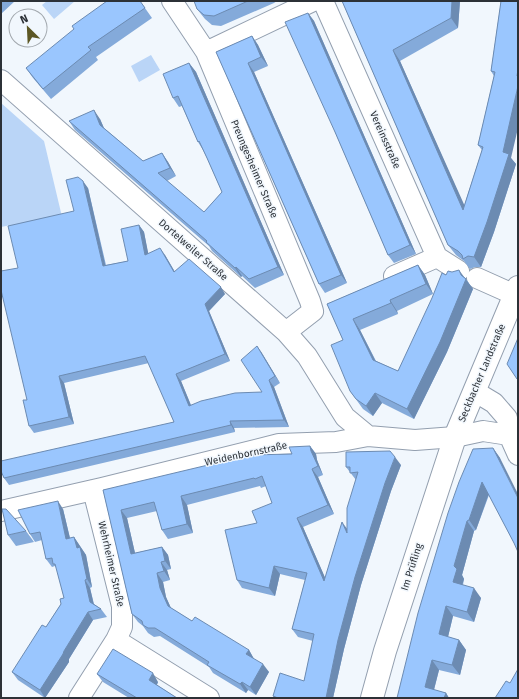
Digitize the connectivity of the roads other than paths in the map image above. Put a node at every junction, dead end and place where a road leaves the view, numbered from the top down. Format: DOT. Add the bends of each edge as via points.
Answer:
graph roads {
  1 [pos="172,1"];
  2 [pos="313,1"];
  3 [pos="322,1"];
  4 [pos="206,52"];
  5 [pos="1,80"];
  6 [pos="437,257"];
  7 [pos="459,271"];
  8 [pos="477,278"];
  9 [pos="376,284"];
  10 [pos="517,291"];
  11 [pos="332,303"];
  12 [pos="313,311"];
  13 [pos="286,332"];
  14 [pos="474,391"];
  15 [pos="513,432"];
  16 [pos="368,436"];
  17 [pos="455,437"];
  18 [pos="518,454"];
  19 [pos="94,490"];
  20 [pos="1,511"];
  21 [pos="116,640"];
  22 [pos="79,698"];
  23 [pos="209,698"];
  24 [pos="372,698"];
  1 -- 4 [label="street, Preungesheimer Straße"];
  2 -- 4 [label="street"];
  3 -- 6 [label="street, Vereinsstraße"];
  4 -- 12 [label="street, Preungesheimer Straße"];
  5 -- 13 [label="street, Dortelweiler Straße"];
  6 -- 7 [label="street"];
  6 -- 9 [label="street"];
  8 -- 10 [label="street"];
  10 -- 14 [label="main road, Seckbacher Landstraße"];
  11 -- 12 [label="street"];
  12 -- 13 [label="street"];
  13 -- 16 [label="street, Dortelweiler Straße" via="307,356 345,417"];
  14 -- 15 [label="street" via="494,403 507,418"];
  14 -- 17 [label="main road, Seckbacher Landstraße"];
  15 -- 17 [label="street, Weidenbornstraße" via="483,431"];
  15 -- 18 [label="street"];
  16 -- 17 [label="street, Weidenbornstraße" via="415,440"];
  16 -- 19 [label="street, Weidenbornstraße" via="336,442 279,444"];
  17 -- 24 [label="main road, Im Prüfling"];
  19 -- 20 [label="street, Weidenbornstraße"];
  19 -- 21 [label="street, Wehrheimer Straße" via="122,606 122,627"];
  21 -- 22 [label="street, Wehrheimer Straße"];
  21 -- 23 [label="street"];
}
